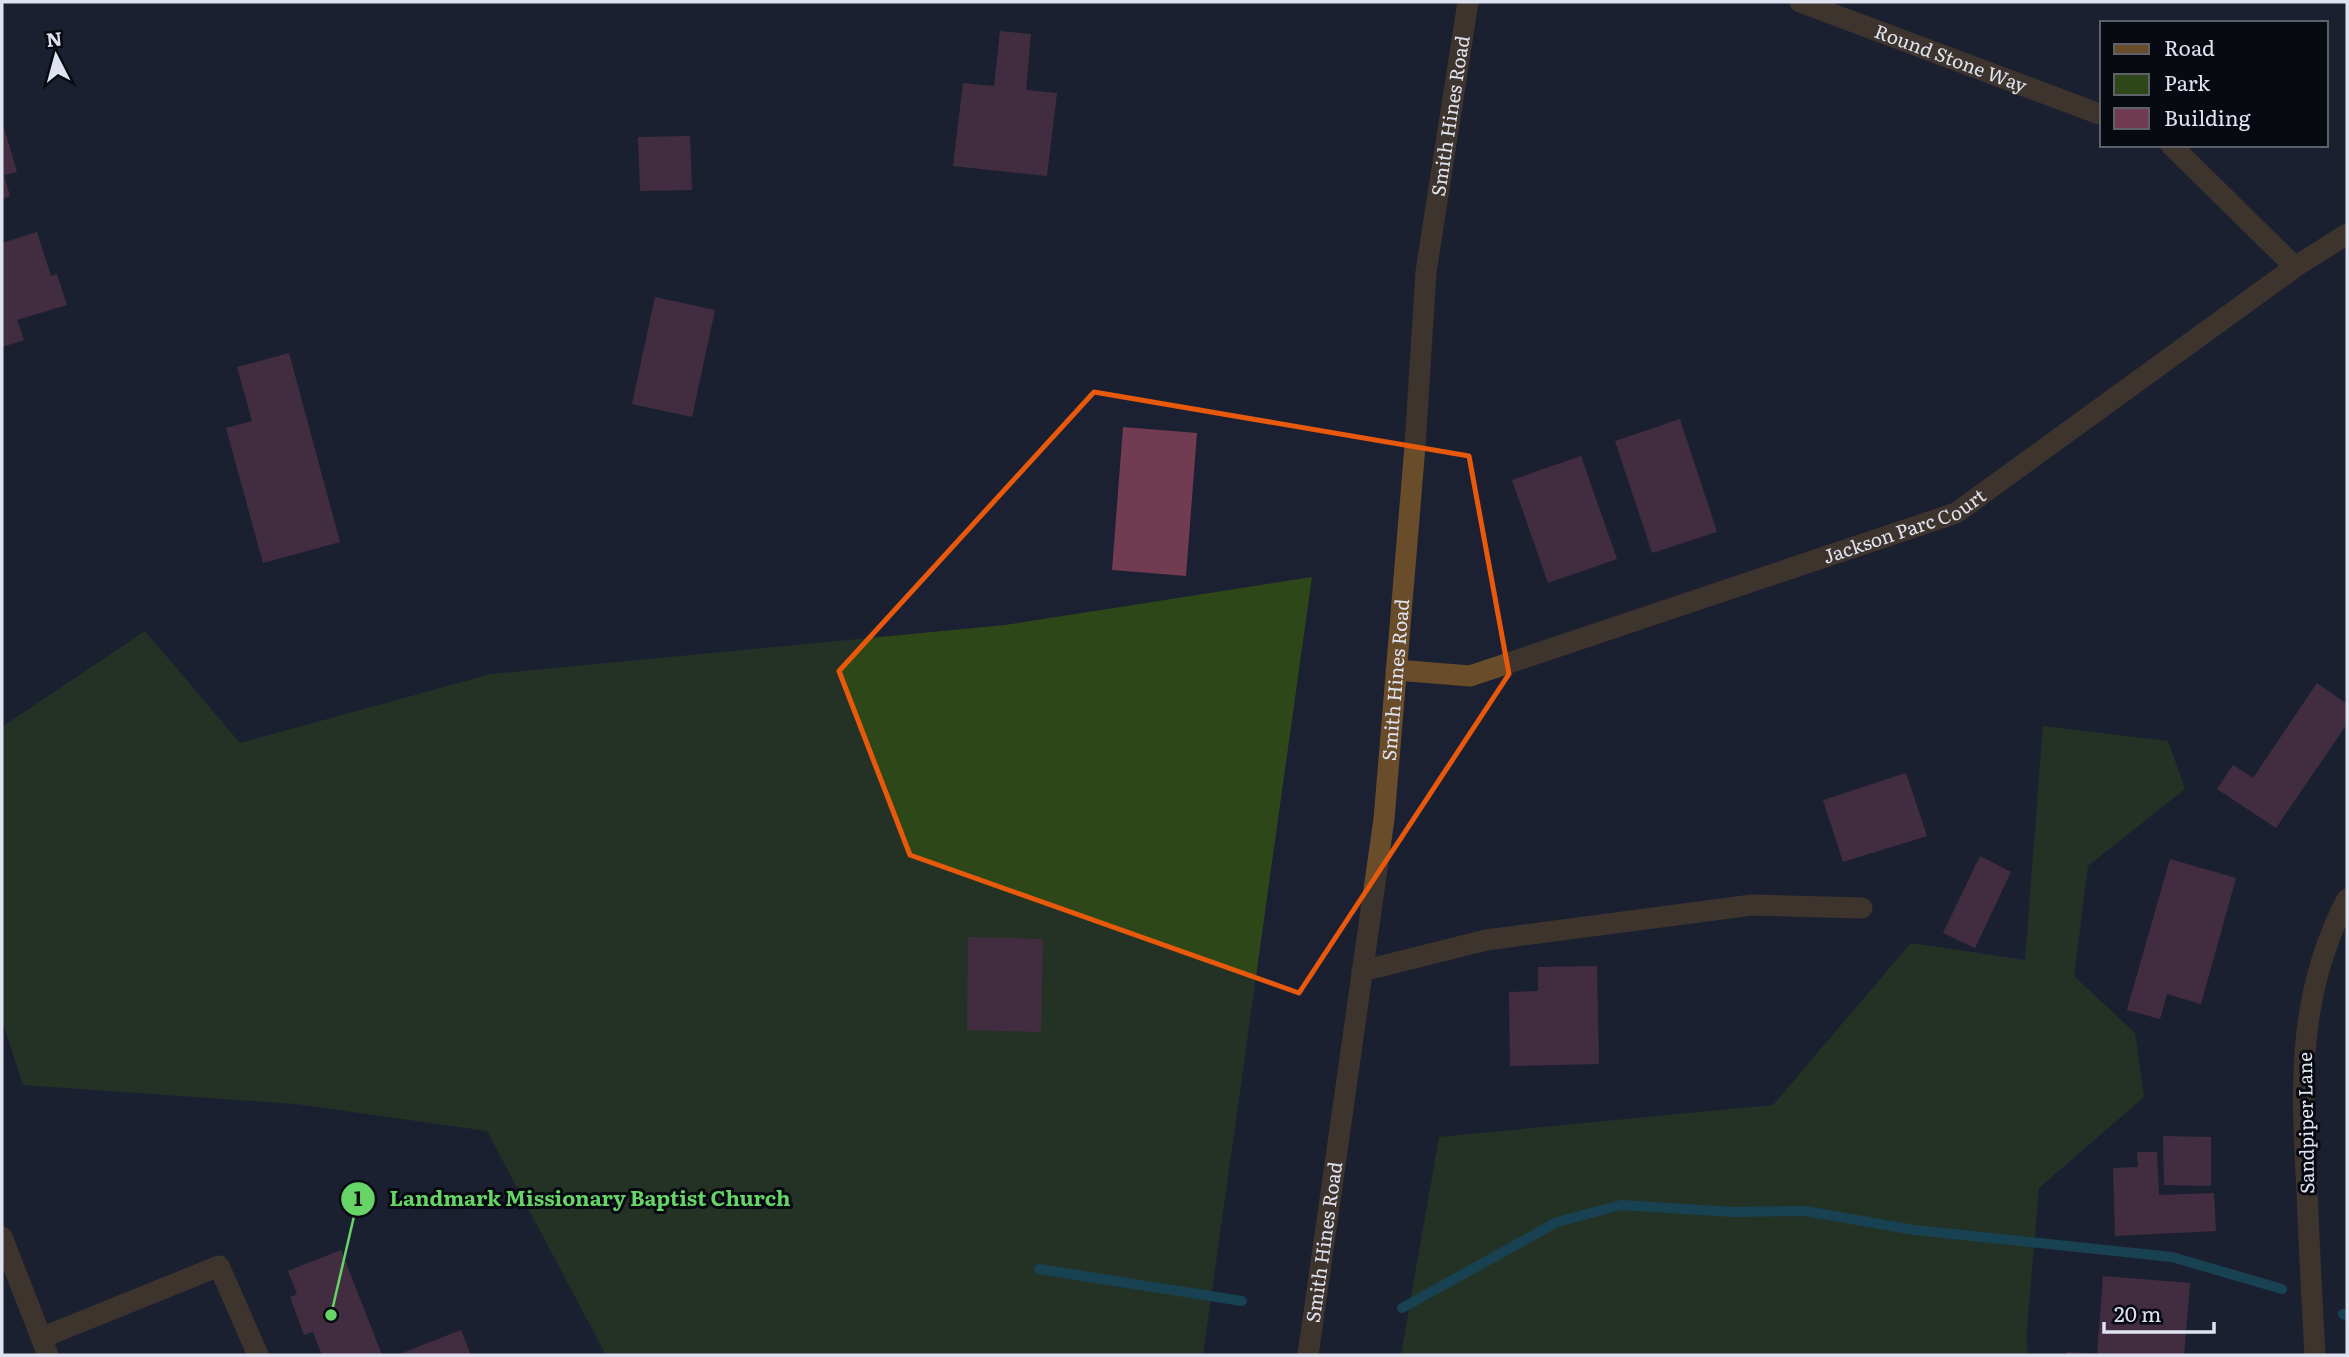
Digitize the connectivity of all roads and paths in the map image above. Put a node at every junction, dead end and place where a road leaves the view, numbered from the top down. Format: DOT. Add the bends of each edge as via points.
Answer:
graph roads {
  1 [pos="1468,2"];
  2 [pos="1800,2"];
  3 [pos="2100,114"];
  4 [pos="2173,147"];
  5 [pos="2347,234"];
  6 [pos="2295,267"];
  7 [pos="1396,670"];
  8 [pos="2347,899"];
  9 [pos="1862,908"];
  10 [pos="1362,971"];
  11 [pos="2,1237"];
  12 [pos="44,1347"];
  13 [pos="258,1355"];
  14 [pos="1308,1355"];
  15 [pos="2315,1355"];
  1 -- 7 [label="street, Smith Hines Road" via="1426,272"];
  2 -- 3 [label="street, Round Stone Way"];
  4 -- 6 [label="street"];
  5 -- 6 [label="street, Jackson Parc Court"];
  6 -- 7 [label="street, Jackson Parc Court" via="1956,513 1470,676"];
  7 -- 10 [label="street, Smith Hines Road" via="1384,819"];
  8 -- 15 [label="street, Sandpiper Lane" via="2330,932 2314,982 2304,1040 2302,1110"];
  9 -- 10 [label="street" via="1752,905 1486,940"];
  10 -- 14 [label="street, Smith Hines Road"];
  11 -- 12 [label="street"];
  12 -- 13 [label="street" via="219,1266"];
}
